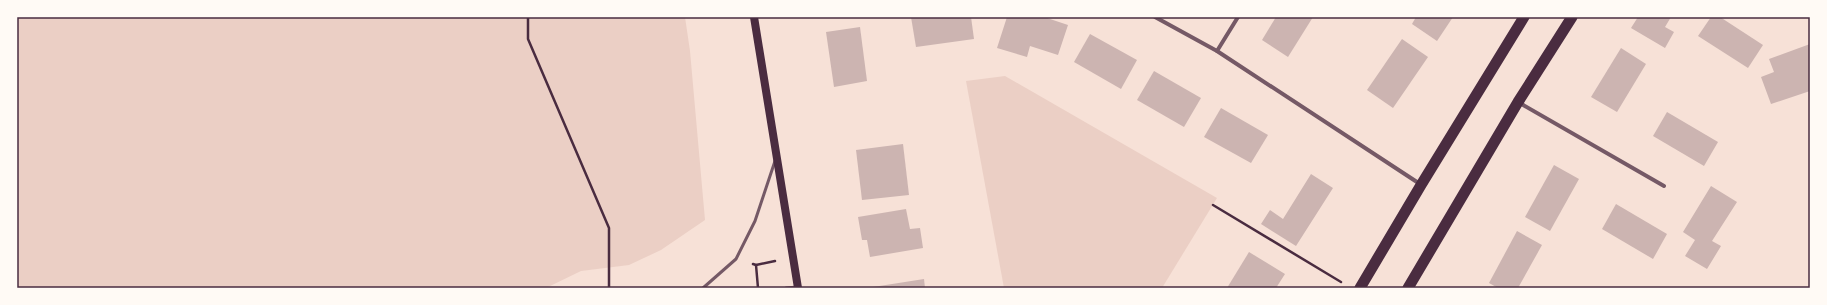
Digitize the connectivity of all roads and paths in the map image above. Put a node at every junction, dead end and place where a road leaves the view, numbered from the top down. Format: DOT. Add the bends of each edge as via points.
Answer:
graph roads {
  1 [pos="528,17"];
  2 [pos="754,17"];
  3 [pos="1155,17"];
  4 [pos="1238,17"];
  5 [pos="1524,17"];
  6 [pos="1572,17"];
  7 [pos="1217,51"];
  8 [pos="1518,102"];
  9 [pos="776,156"];
  10 [pos="1420,185"];
  11 [pos="1664,186"];
  12 [pos="1213,205"];
  13 [pos="756,264"];
  14 [pos="1345,284"];
  15 [pos="798,287"];
  16 [pos="609,288"];
  17 [pos="703,288"];
  18 [pos="758,288"];
  19 [pos="786,288"];
  20 [pos="1360,288"];
  21 [pos="1408,288"];
  1 -- 16 [label="path" via="528,39 609,228"];
  2 -- 9 [label="main road"];
  3 -- 7 [label="street"];
  4 -- 7 [label="street"];
  5 -- 10 [label="highway"];
  6 -- 8 [label="highway"];
  7 -- 10 [label="street"];
  8 -- 11 [label="street"];
  8 -- 21 [label="highway"];
  9 -- 15 [label="main road"];
  9 -- 17 [label="lane" via="755,222 736,259"];
  10 -- 20 [label="highway"];
  12 -- 14 [label="path"];
  13 -- 18 [label="path"];
  15 -- 19 [label="lane"];
}
